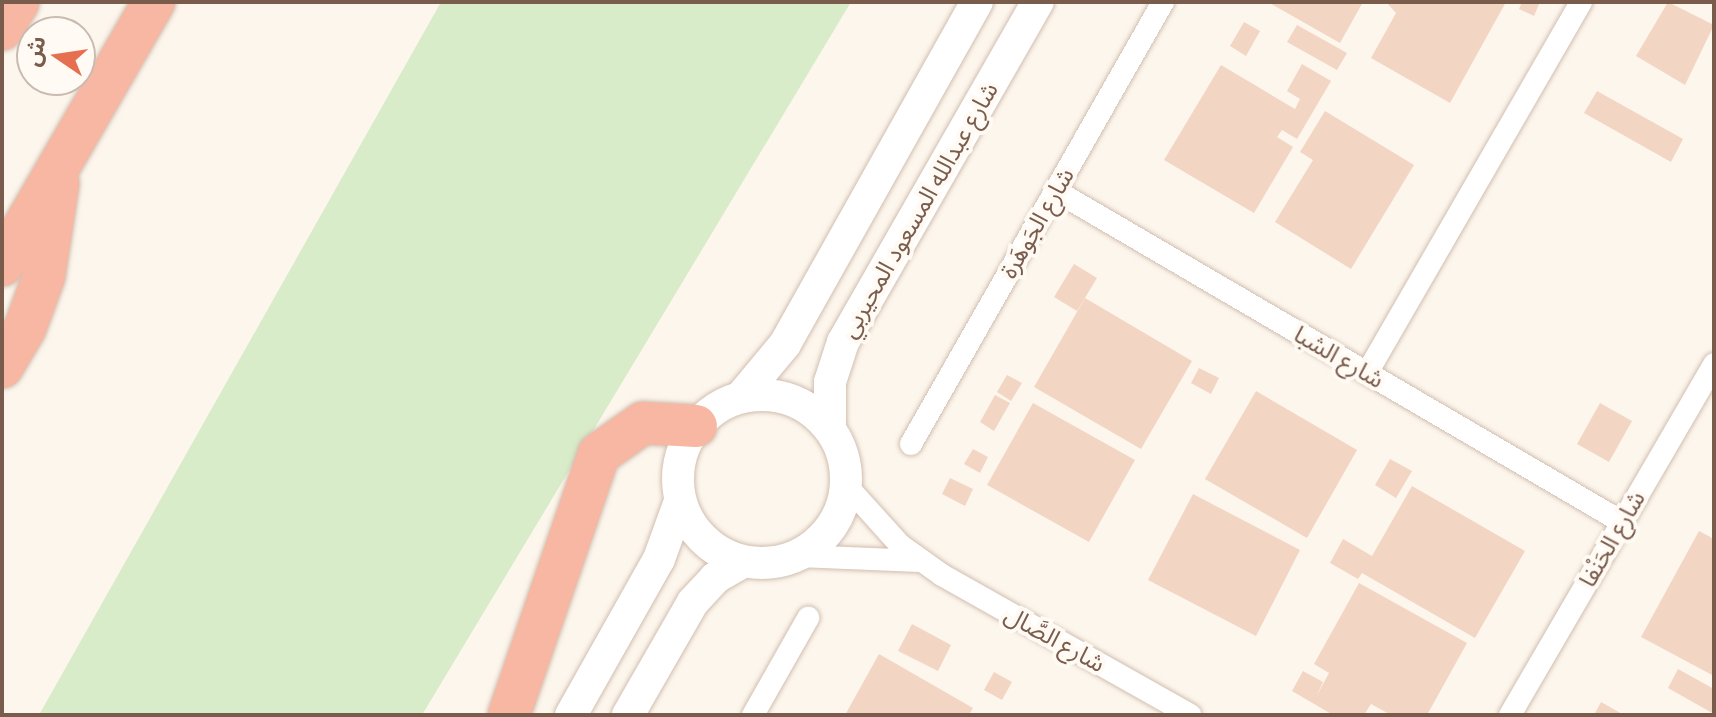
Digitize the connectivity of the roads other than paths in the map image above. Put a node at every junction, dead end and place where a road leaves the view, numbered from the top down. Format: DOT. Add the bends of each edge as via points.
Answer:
graph roads {
  1 [pos="18,2"];
  2 [pos="154,2"];
  3 [pos="977,2"];
  4 [pos="1038,2"];
  5 [pos="1163,2"];
  6 [pos="1581,2"];
  7 [pos="2,29"];
  8 [pos="60,165"];
  9 [pos="1056,191"];
  10 [pos="2,265"];
  11 [pos="1714,364"];
  12 [pos="2,367"];
  13 [pos="1367,373"];
  14 [pos="741,397"];
  15 [pos="696,426"];
  16 [pos="830,428"];
  17 [pos="911,444"];
  18 [pos="846,485"];
  19 [pos="680,501"];
  20 [pos="1622,522"];
  21 [pos="798,556"];
  22 [pos="921,561"];
  23 [pos="743,562"];
  24 [pos="808,618"];
  25 [pos="1183,713"];
  26 [pos="509,715"];
  27 [pos="571,715"];
  28 [pos="628,715"];
  29 [pos="753,715"];
  30 [pos="1510,715"];
  1 -- 7 [label="highway"];
  2 -- 8 [label="highway"];
  3 -- 14 [label="street, شارع عبدالله المسعود المحيربي" via="785,344"];
  4 -- 16 [label="street, شارع عبدالله المسعود المحيربي" via="843,342 830,382"];
  5 -- 9 [label="street, شارع الجَوهَرة"];
  6 -- 13 [label="street"];
  8 -- 10 [label="highway"];
  8 -- 12 [label="highway" via="44,276 25,328"];
  9 -- 13 [label="street, شارع الشبا"];
  9 -- 17 [label="street, شارع الجَوهَرة"];
  11 -- 20 [label="street, شارع الحَنْفا"];
  13 -- 20 [label="street, شارع الشبا"];
  14 -- 15 [label="street"];
  14 -- 16 [label="street" via="780,396"];
  15 -- 19 [label="street" via="678,474"];
  15 -- 26 [label="highway" via="643,423 599,454"];
  16 -- 18 [label="street" via="845,464"];
  18 -- 21 [label="street" via="827,534"];
  18 -- 22 [label="street, شارع الصَّال"];
  19 -- 23 [label="street" via="703,540"];
  19 -- 27 [label="street" via="655,569"];
  20 -- 30 [label="street, شارع الحَنْفا"];
  21 -- 22 [label="street, شارع الصَّال"];
  21 -- 23 [label="street"];
  22 -- 25 [label="street, شارع الصَّال"];
  23 -- 28 [label="street" via="715,578 693,602"];
  24 -- 29 [label="street"];
}
